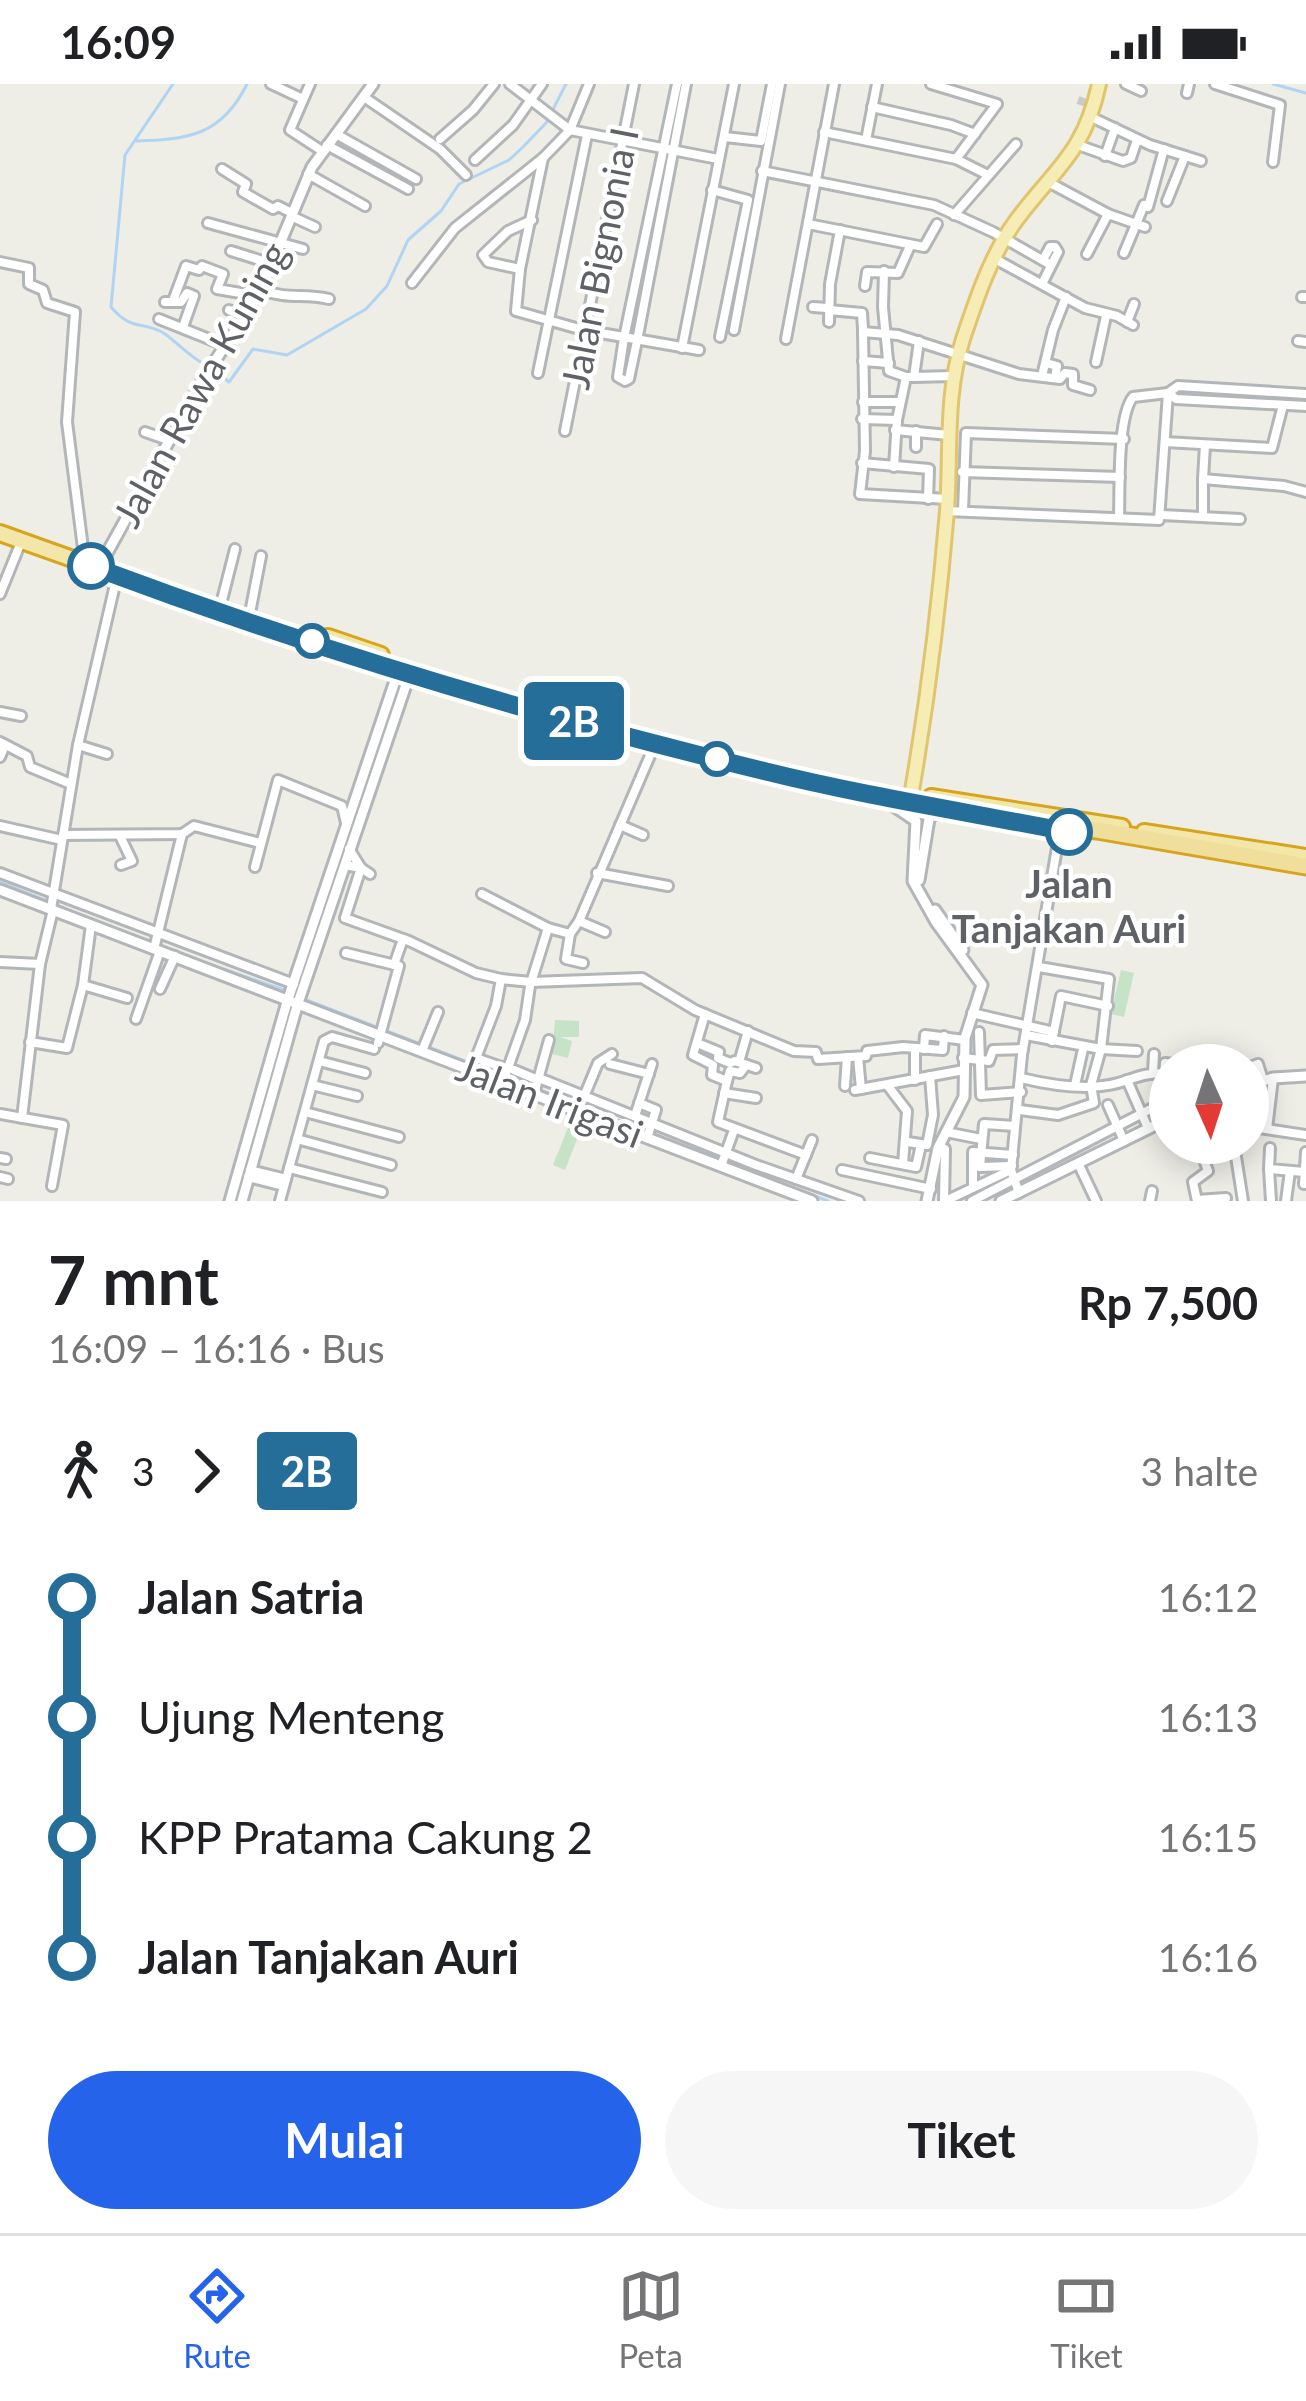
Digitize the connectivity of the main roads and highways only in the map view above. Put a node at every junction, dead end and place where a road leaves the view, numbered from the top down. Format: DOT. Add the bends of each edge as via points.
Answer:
graph roads {
  1 [pos="1100,84"];
  2 [pos="0,529"];
  3 [pos="483,691"];
  4 [pos="764,767"];
  5 [pos="911,797"];
  6 [pos="1000,819"];
  7 [pos="1306,856"];
  8 [pos="1306,870"];
  1 -- 5 [label="main road" via="1078,146 1004,239 958,356 958,434"];
  2 -- 3 [label="highway"];
  2 -- 3 [label="highway"];
  3 -- 4 [label="highway"];
  3 -- 4 [label="highway"];
  4 -- 5 [label="highway"];
  4 -- 5 [label="highway"];
  5 -- 6 [label="highway"];
  5 -- 7 [label="highway"];
  6 -- 8 [label="highway"];
  6 -- 8 [label="highway"];
}
